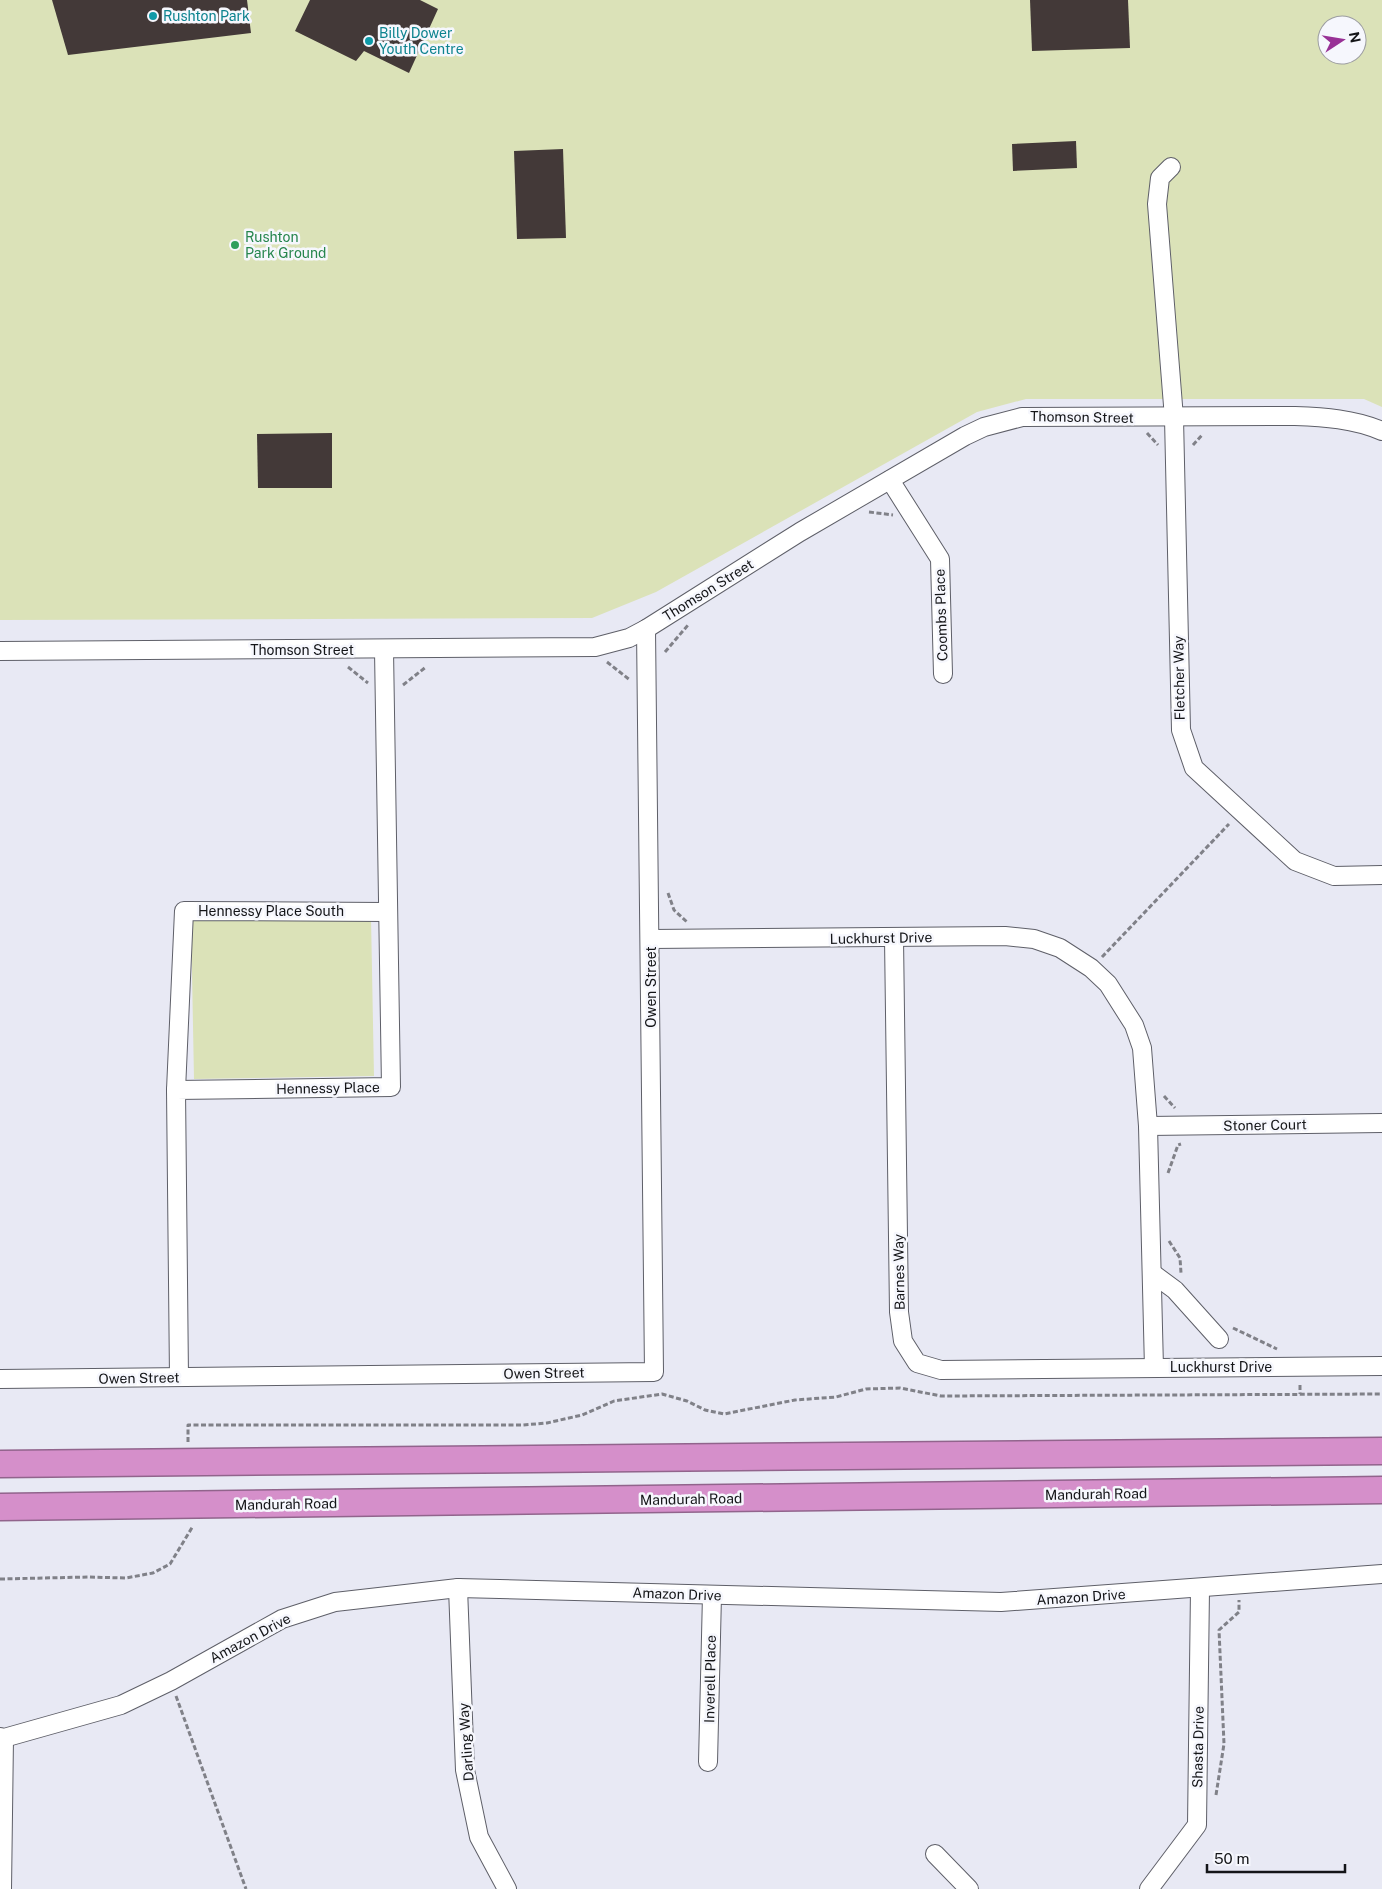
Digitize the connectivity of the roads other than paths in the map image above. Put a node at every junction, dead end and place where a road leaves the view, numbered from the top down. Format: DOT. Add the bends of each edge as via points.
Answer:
graph roads {
  1 [pos="1171,167"];
  2 [pos="1174,418"];
  3 [pos="1382,431"];
  4 [pos="890,480"];
  5 [pos="646,629"];
  6 [pos="384,650"];
  7 [pos="0,652"];
  8 [pos="943,674"];
  9 [pos="1382,875"];
  10 [pos="388,912"];
  11 [pos="894,938"];
  12 [pos="651,939"];
  13 [pos="176,1090"];
  14 [pos="1382,1123"];
  15 [pos="1148,1126"];
  16 [pos="1152,1273"];
  17 [pos="1224,1333"];
  18 [pos="1382,1366"];
  19 [pos="1154,1368"];
  20 [pos="179,1377"];
  21 [pos="0,1379"];
  22 [pos="1382,1451"];
  23 [pos="0,1464"];
  24 [pos="1382,1490"];
  25 [pos="0,1507"];
  26 [pos="1382,1574"];
  27 [pos="458,1588"];
  28 [pos="1200,1589"];
  29 [pos="712,1595"];
  30 [pos="2,1737"];
  31 [pos="708,1762"];
  32 [pos="935,1854"];
  33 [pos="2,1889"];
  34 [pos="507,1889"];
  35 [pos="969,1889"];
  36 [pos="1149,1889"];
  1 -- 2 [label="street, Fletcher Way" via="1160,178 1157,204"];
  2 -- 3 [label="street, Thomson Street" via="1323,417 1368,425"];
  2 -- 4 [label="street, Thomson Street" via="1022,417 984,427 965,436"];
  2 -- 9 [label="street, Fletcher Way" via="1180,730 1194,768 1296,861 1334,876"];
  4 -- 5 [label="street, Thomson Street" via="800,532"];
  4 -- 8 [label="street, Coombs Place" via="940,559"];
  5 -- 6 [label="street, Thomson Street" via="595,647"];
  5 -- 12 [label="street"];
  6 -- 7 [label="street, Thomson Street"];
  6 -- 10 [label="street, Hennessy Place"];
  10 -- 13 [label="street, Hennessy Place South" via="184,911"];
  10 -- 13 [label="street, Hennessy Place" via="391,1087"];
  11 -- 12 [label="street, Luckhurst Drive"];
  11 -- 15 [label="street, Luckhurst Drive" via="1005,936 1034,939 1099,961 1142,1048"];
  11 -- 19 [label="street, Barnes Way" via="899,1312 903,1340 912,1356 917,1364 941,1370"];
  12 -- 20 [label="street, Owen Street" via="654,1372"];
  13 -- 20 [label="street"];
  14 -- 15 [label="street, Stoner Court"];
  15 -- 16 [label="street, Luckhurst Drive"];
  16 -- 17 [label="street, Luckhurst Drive"];
  16 -- 19 [label="street, Luckhurst Drive"];
  18 -- 19 [label="street, Luckhurst Drive"];
  20 -- 21 [label="street, Owen Street"];
  22 -- 23 [label="highway"];
  24 -- 25 [label="highway, Mandurah Road"];
  26 -- 28 [label="street, Amazon Drive"];
  27 -- 29 [label="street, Amazon Drive"];
  27 -- 30 [label="street, Amazon Drive" via="335,1602 282,1619 121,1705"];
  27 -- 34 [label="street, Darling Way" via="466,1770 479,1837"];
  28 -- 29 [label="street, Amazon Drive" via="1001,1602"];
  28 -- 36 [label="street, Shasta Drive" via="1197,1825"];
  29 -- 31 [label="street, Inverell Place"];
  30 -- 33 [label="street"];
  32 -- 35 [label="street"];
}
